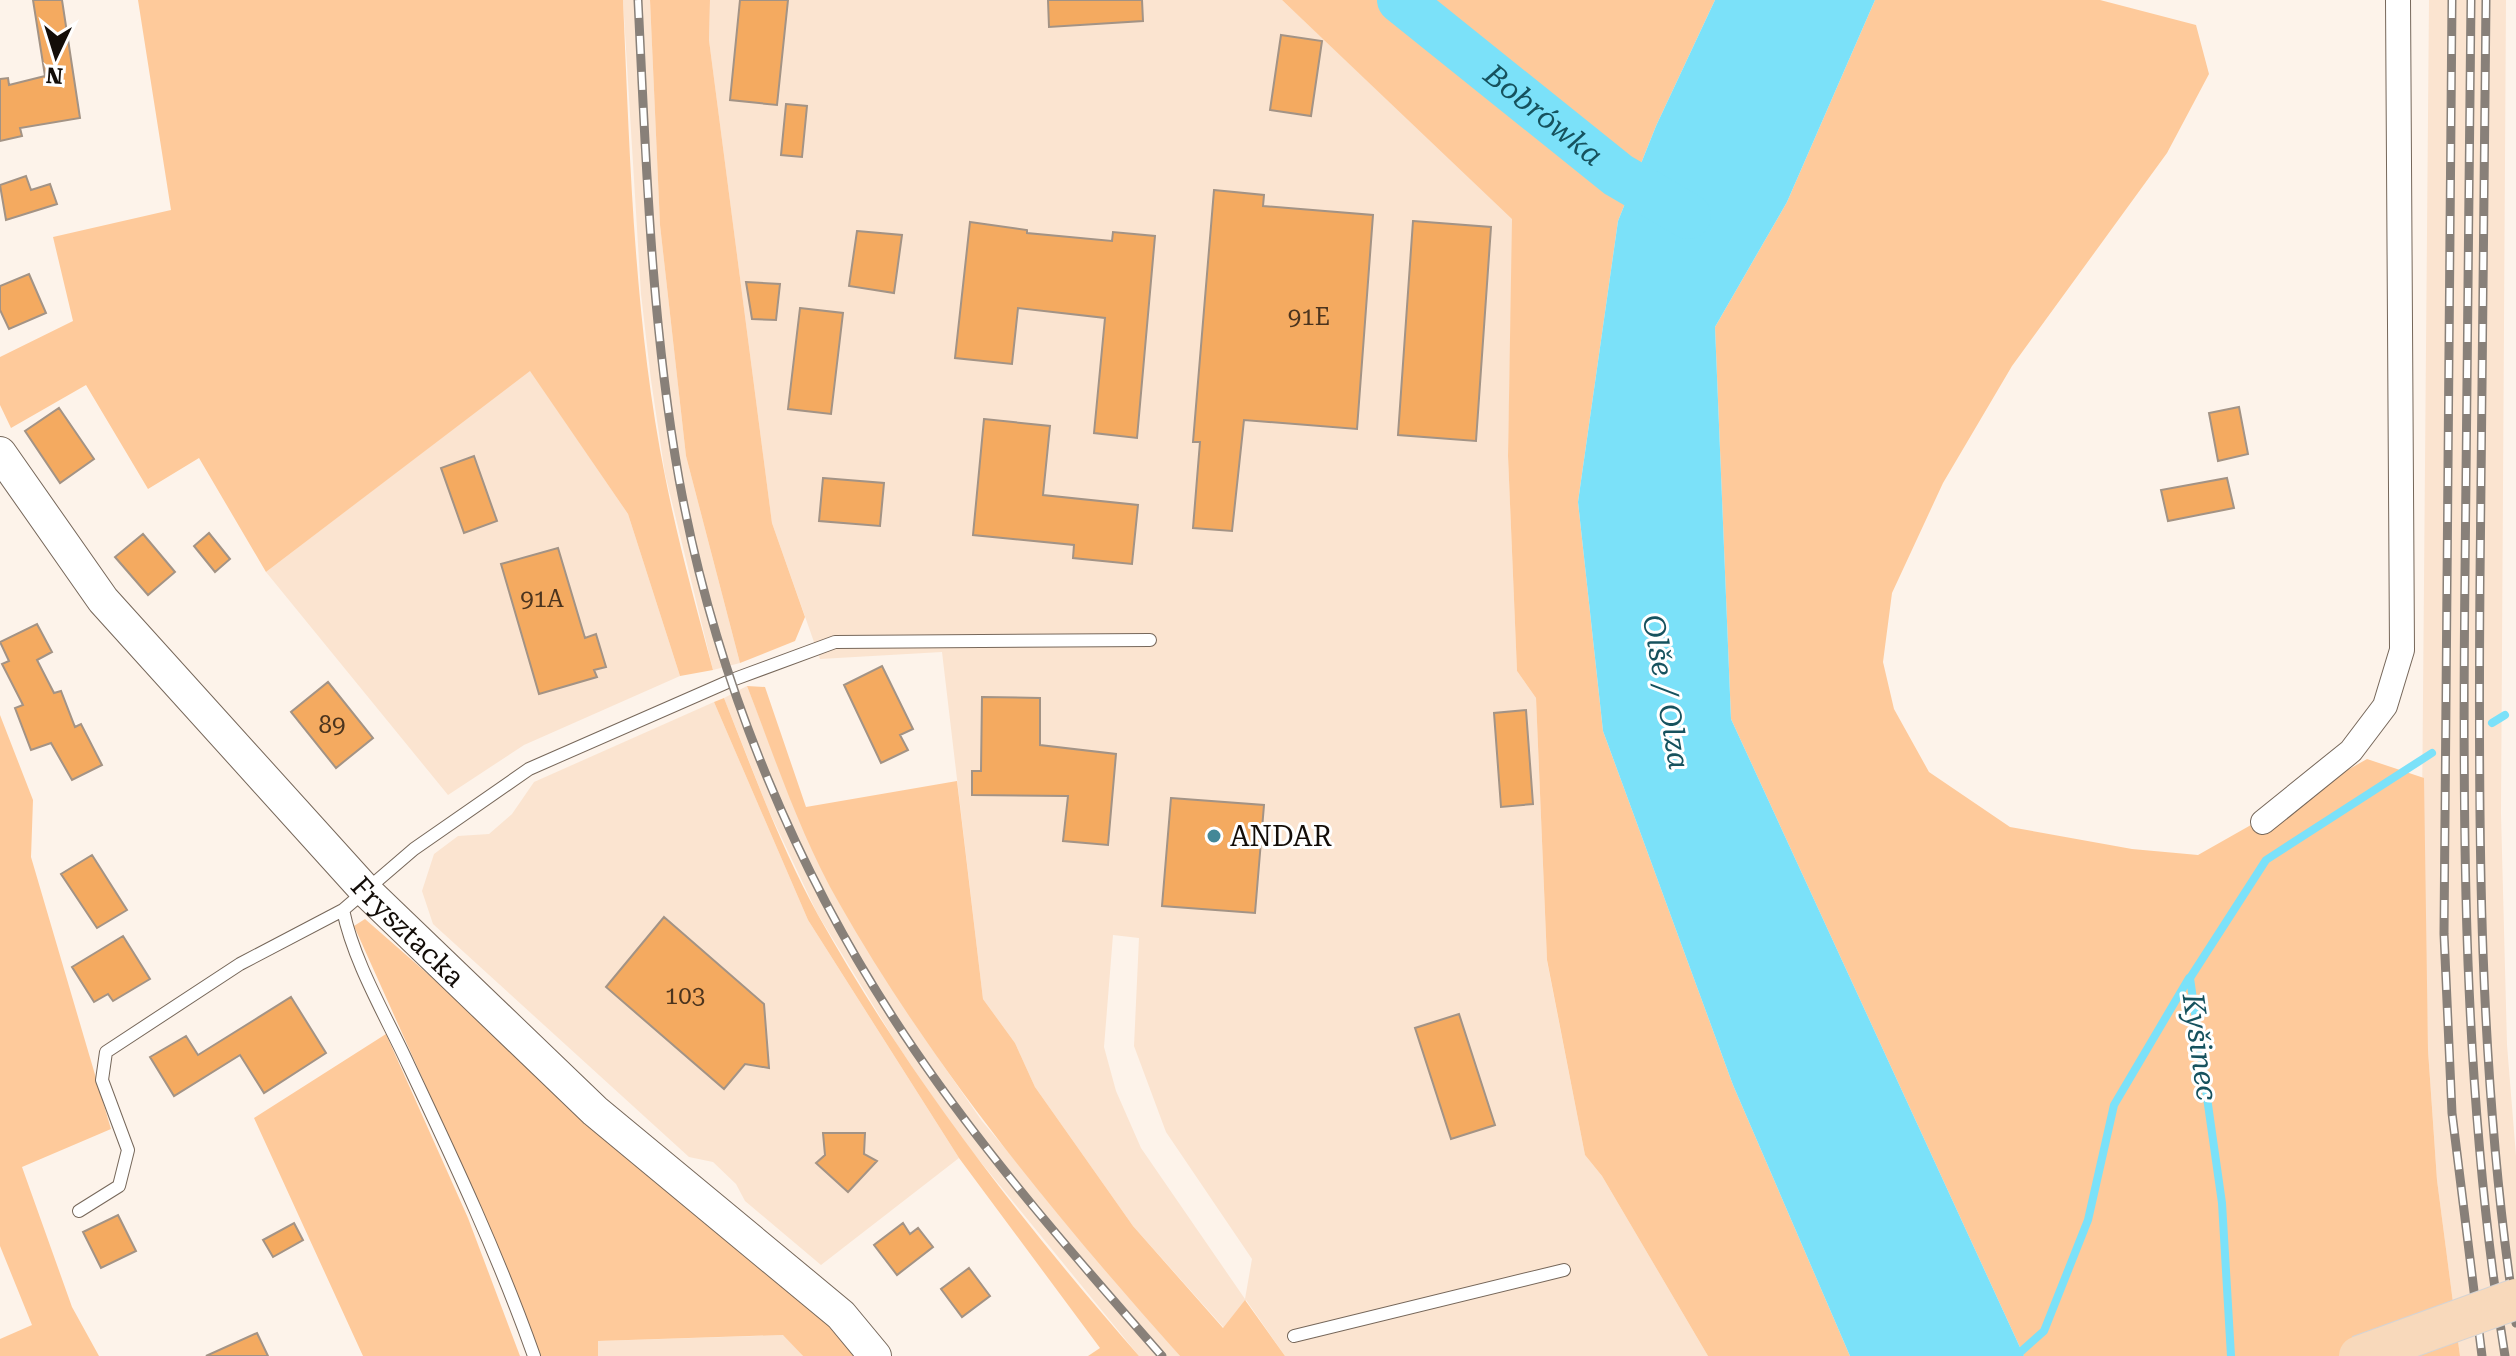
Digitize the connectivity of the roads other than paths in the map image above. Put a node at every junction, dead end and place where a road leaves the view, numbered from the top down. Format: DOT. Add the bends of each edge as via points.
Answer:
graph roads {
  1 [pos="2398,0"];
  2 [pos="0,453"];
  3 [pos="1150,640"];
  4 [pos="2263,822"];
  5 [pos="354,900"];
  6 [pos="79,1211"];
  7 [pos="1564,1270"];
  8 [pos="2516,1299"];
  9 [pos="1294,1336"];
  10 [pos="534,1356"];
  11 [pos="875,1356"];
  12 [pos="2359,1356"];
  1 -- 4 [label="street" via="2402,650 2385,706 2351,751"];
  2 -- 5 [label="street, Frysztacka" via="103,600"];
  3 -- 5 [label="lane" via="835,642 732,680 529,769 414,849"];
  5 -- 6 [label="lane" via="240,964 106,1052 102,1080 128,1150 119,1186"];
  5 -- 10 [label="lane" via="358,954 469,1195"];
  5 -- 11 [label="street, Frysztacka" via="595,1111 841,1315"];
  7 -- 9 [label="lane"];
  8 -- 12 [label="main road, bridge"];
}
